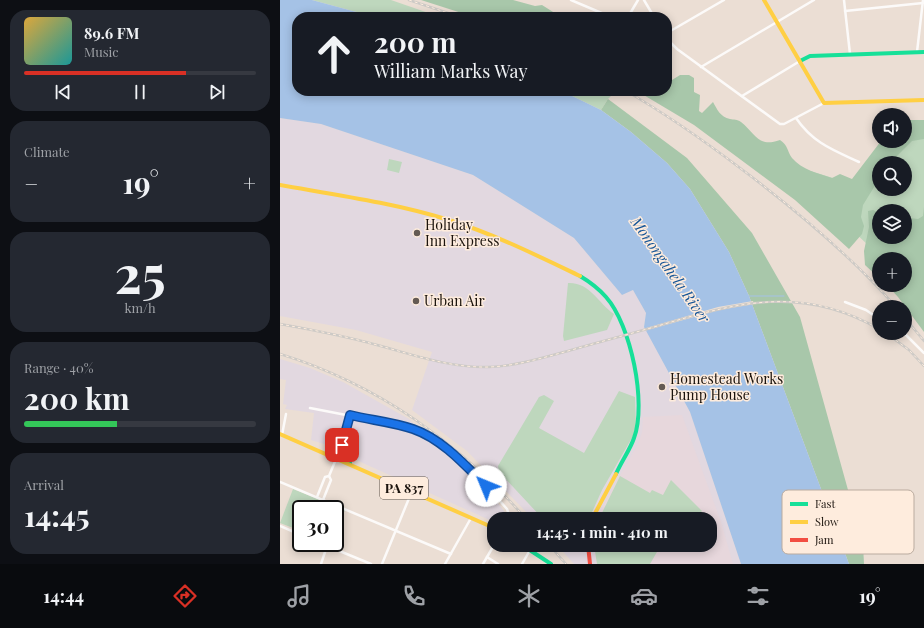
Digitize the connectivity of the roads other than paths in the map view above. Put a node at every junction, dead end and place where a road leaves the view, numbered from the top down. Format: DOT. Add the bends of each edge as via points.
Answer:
graph roads {
  1 [pos="571,0"];
  2 [pos="638,0"];
  3 [pos="644,0"];
  4 [pos="724,0"];
  5 [pos="764,0"];
  6 [pos="814,0"];
  7 [pos="844,0"];
  8 [pos="923,1"];
  9 [pos="845,10"];
  10 [pos="599,12"];
  11 [pos="631,12"];
  12 [pos="651,12"];
  13 [pos="776,22"];
  14 [pos="672,30"];
  15 [pos="672,44"];
  16 [pos="917,52"];
  17 [pos="924,52"];
  18 [pos="850,54"];
  19 [pos="800,61"];
  20 [pos="702,67"];
  21 [pos="742,96"];
  22 [pos="924,100"];
  23 [pos="824,102"];
  24 [pos="796,118"];
  25 [pos="859,162"];
  26 [pos="280,185"];
  27 [pos="844,302"];
  28 [pos="872,314"];
  29 [pos="911,340"];
  30 [pos="924,353"];
  31 [pos="310,408"];
  32 [pos="286,414"];
  33 [pos="350,415"];
  34 [pos="281,434"];
  35 [pos="346,435"];
  36 [pos="325,453"];
  37 [pos="337,458"];
  38 [pos="351,464"];
  39 [pos="329,476"];
  40 [pos="280,482"];
  41 [pos="412,491"];
  42 [pos="317,497"];
  43 [pos="323,500"];
  44 [pos="344,509"];
  45 [pos="508,512"];
  46 [pos="596,512"];
  47 [pos="472,517"];
  48 [pos="487,524"];
  49 [pos="280,527"];
  50 [pos="396,530"];
  51 [pos="292,532"];
  52 [pos="325,552"];
  53 [pos="342,552"];
  54 [pos="490,552"];
  55 [pos="529,552"];
  56 [pos="533,552"];
  57 [pos="589,552"];
  58 [pos="451,554"];
  59 [pos="487,557"];
  60 [pos="321,564"];
  61 [pos="371,564"];
  62 [pos="382,564"];
  63 [pos="445,564"];
  64 [pos="484,564"];
  65 [pos="498,564"];
  66 [pos="522,564"];
  67 [pos="552,564"];
  68 [pos="590,564"];
  1 -- 10 [label="street"];
  2 -- 11 [label="street"];
  3 -- 12 [label="street"];
  4 -- 14 [label="street"];
  5 -- 13 [label="street"];
  6 -- 13 [label="street"];
  7 -- 9 [label="street"];
  8 -- 9 [label="street"];
  8 -- 16 [label="street"];
  9 -- 18 [label="street"];
  13 -- 19 [label="street"];
  13 -- 20 [label="street"];
  15 -- 20 [label="street"];
  16 -- 17 [label="street"];
  16 -- 18 [label="street"];
  18 -- 19 [label="street" via="810,56"];
  19 -- 21 [label="street"];
  19 -- 23 [label="street"];
  20 -- 21 [label="street"];
  21 -- 24 [label="street" via="780,124"];
  22 -- 23 [label="street"];
  23 -- 24 [label="street"];
  24 -- 25 [label="street" via="806,133 831,150"];
  26 -- 46 [label="street" via="387,203 450,220 580,276 607,298 618,315 632,353 636,369 638,418 634,438"];
  27 -- 28 [label="street"];
  29 -- 30 [label="street"];
  31 -- 33 [label="street"];
  32 -- 34 [label="street"];
  33 -- 35 [label="street"];
  33 -- 45 [label="street" via="415,429 427,435 461,461"];
  34 -- 36 [label="street, PA 837"];
  35 -- 36 [label="street" via="333,450"];
  35 -- 37 [label="street"];
  35 -- 38 [label="street" via="346,454"];
  36 -- 37 [label="street, PA 837"];
  37 -- 38 [label="street, PA 837"];
  37 -- 39 [label="street"];
  38 -- 41 [label="street, PA 837"];
  39 -- 42 [label="street" via="325,477"];
  39 -- 43 [label="street" via="331,480"];
  40 -- 42 [label="street"];
  41 -- 47 [label="street, PA 837"];
  41 -- 50 [label="street"];
  42 -- 43 [label="street"];
  44 -- 50 [label="street"];
  47 -- 48 [label="street, PA 837"];
  47 -- 58 [label="street"];
  49 -- 51 [label="street"];
  50 -- 58 [label="street"];
  50 -- 62 [label="street"];
  52 -- 60 [label="street"];
  53 -- 61 [label="street"];
  54 -- 59 [label="street"];
  55 -- 66 [label="street"];
  56 -- 67 [label="street"];
  57 -- 68 [label="street"];
  58 -- 63 [label="street"];
  59 -- 64 [label="street"];
  59 -- 65 [label="street"];
}
